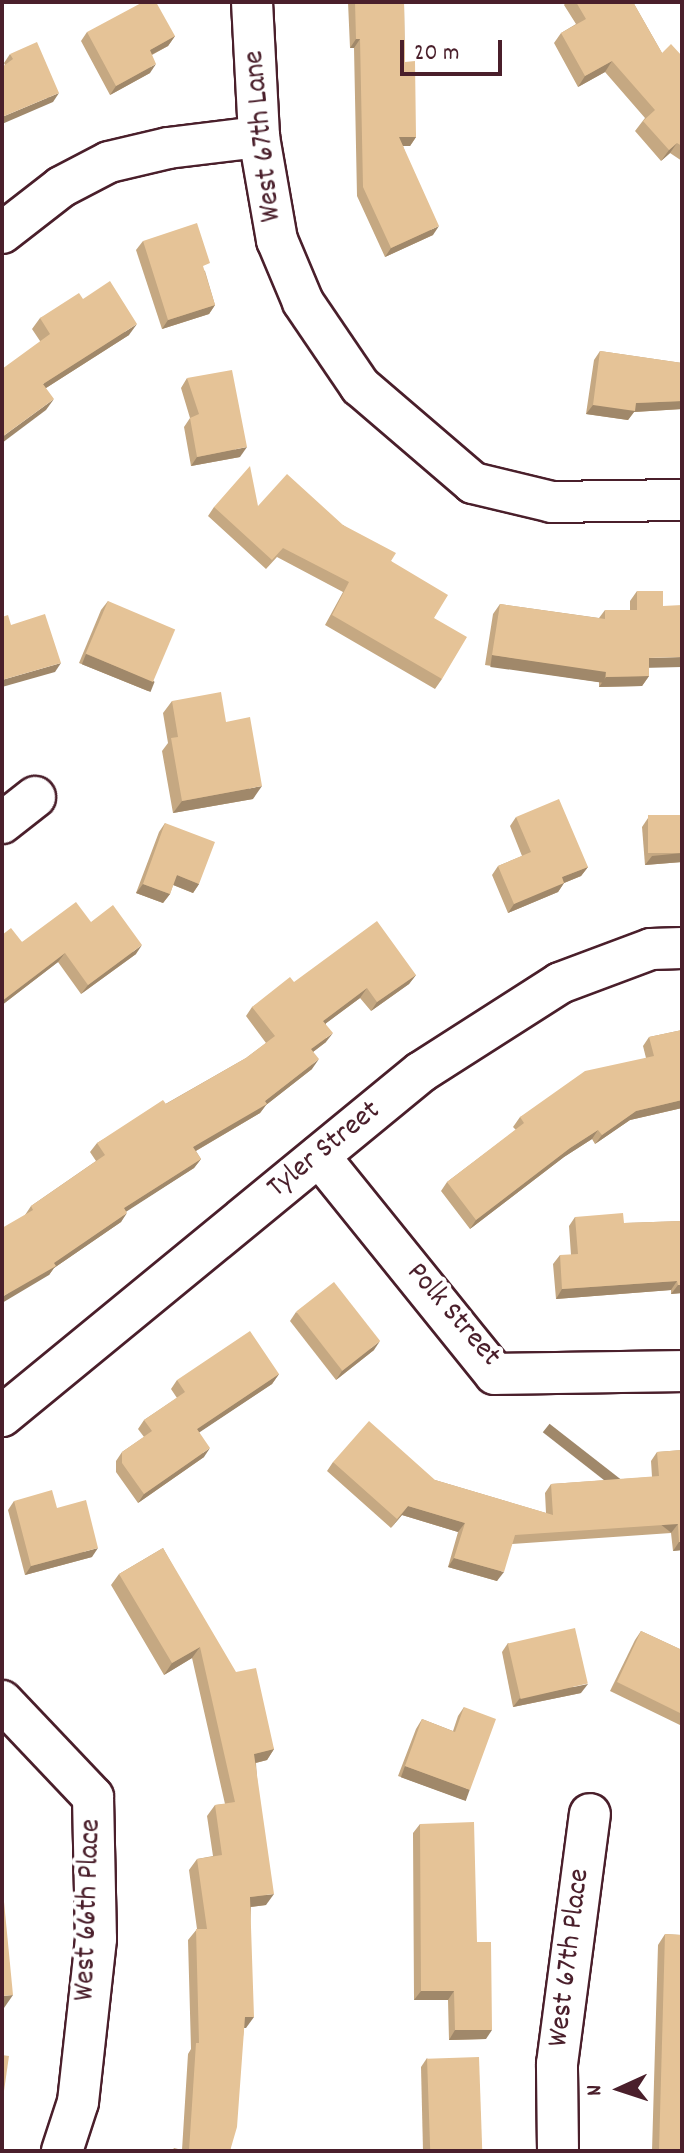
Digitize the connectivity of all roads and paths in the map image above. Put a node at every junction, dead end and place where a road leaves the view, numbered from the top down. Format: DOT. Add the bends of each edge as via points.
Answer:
graph roads {
  1 [pos="252,2"];
  2 [pos="259,137"];
  3 [pos="2,233"];
  4 [pos="682,500"];
  5 [pos="35,797"];
  6 [pos="2,823"];
  7 [pos="682,948"];
  8 [pos="319,1156"];
  9 [pos="682,1371"];
  10 [pos="2,1416"];
  11 [pos="2,1701"];
  12 [pos="590,1814"];
  13 [pos="62,2151"];
  14 [pos="558,2151"];
  1 -- 2 [label="street, West 67th Lane"];
  2 -- 3 [label="street" via="168,148 109,162 61,187"];
  2 -- 4 [label="street, West 67th Lane" via="277,240 303,302 360,386 473,483 552,502"];
  5 -- 6 [label="street"];
  7 -- 8 [label="street, Tyler Street" via="651,949 560,983 421,1072"];
  8 -- 9 [label="street, Polk Street" via="495,1374"];
  8 -- 10 [label="street, Tyler Street"];
  11 -- 13 [label="street, West 66th Place" via="93,1797 96,1939 78,2102"];
  12 -- 14 [label="street, West 67th Place" via="557,2064"];
}
